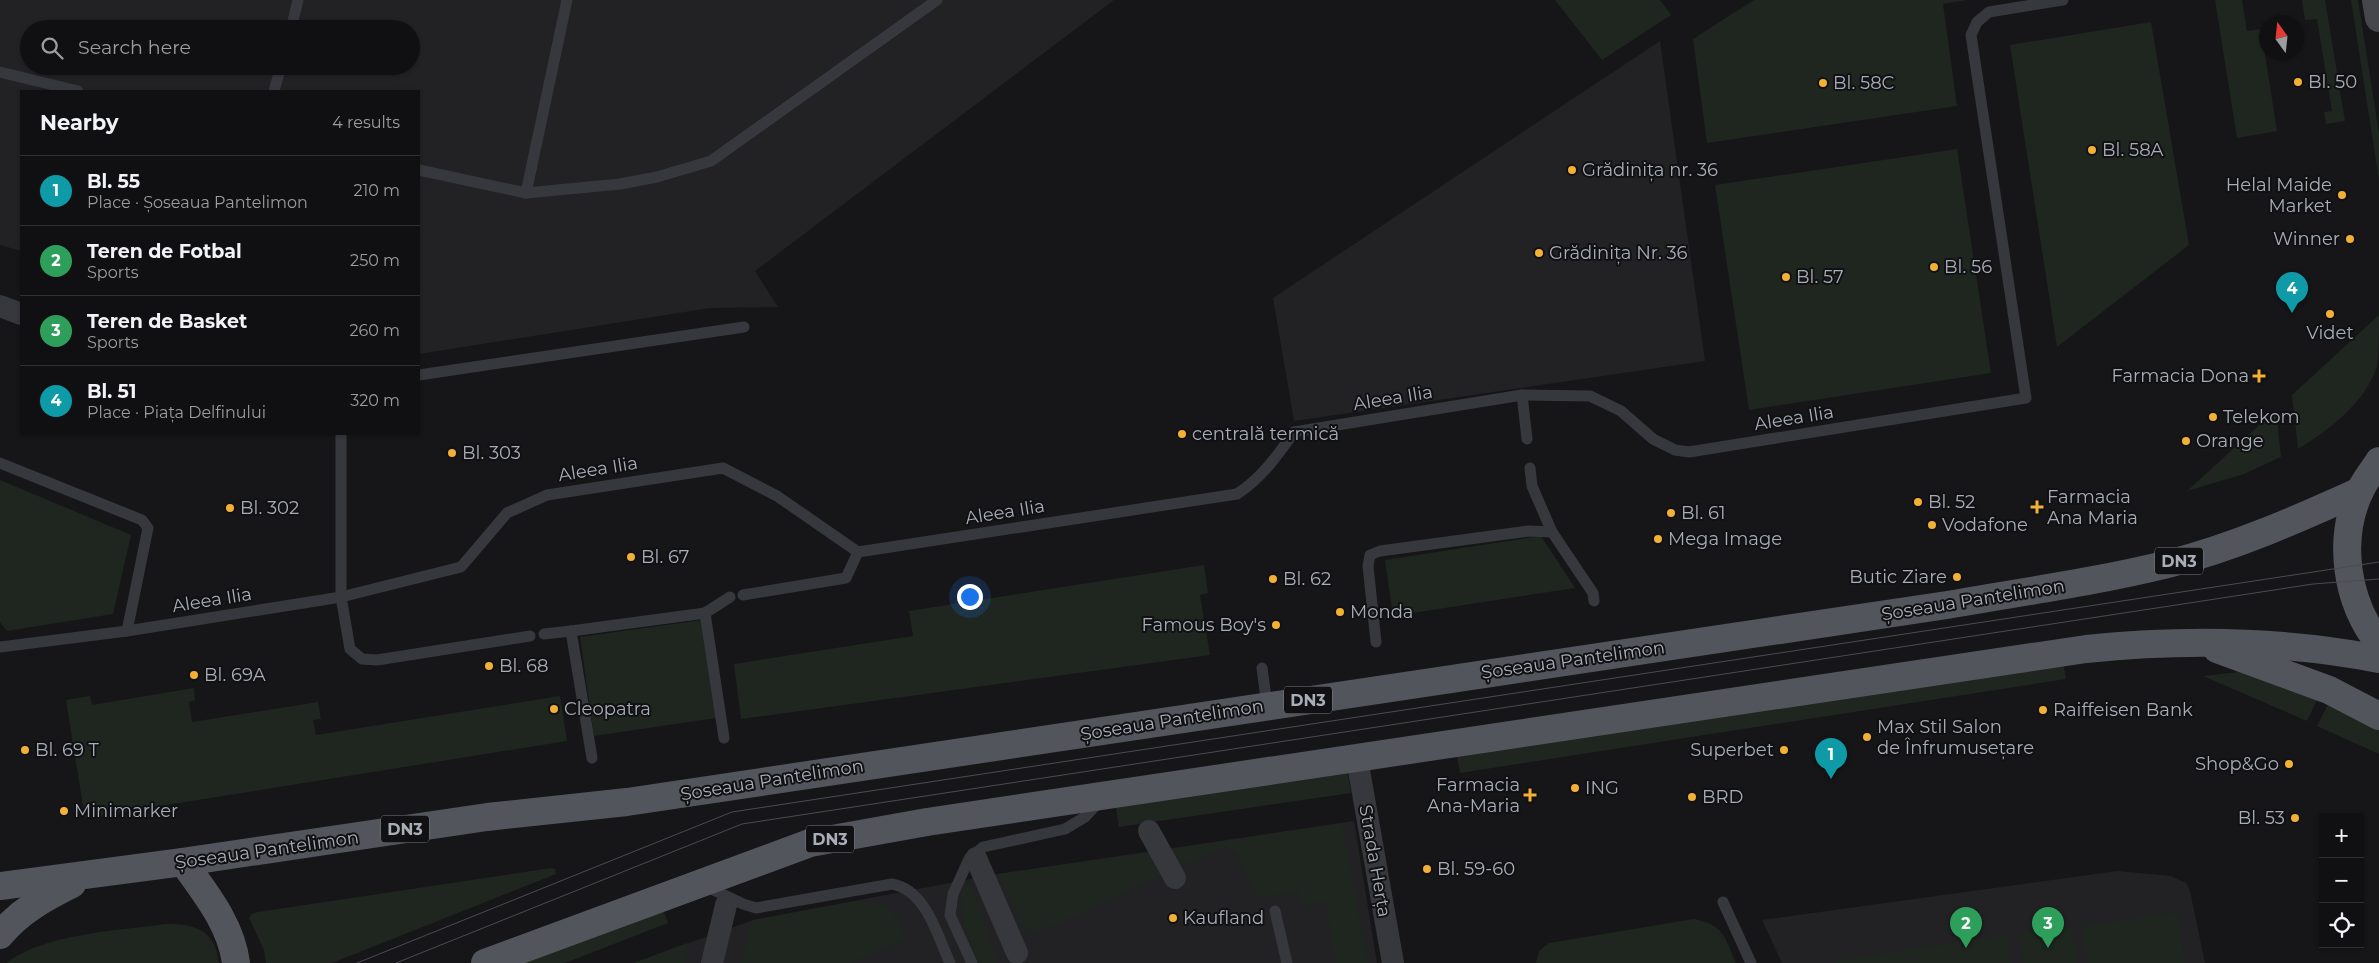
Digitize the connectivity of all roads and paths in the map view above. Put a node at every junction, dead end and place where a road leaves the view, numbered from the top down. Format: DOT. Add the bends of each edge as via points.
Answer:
graph roads {
  1 [pos="298,0"];
  2 [pos="567,0"];
  3 [pos="937,0"];
  4 [pos="2062,0"];
  5 [pos="2376,0"];
  6 [pos="2379,18"];
  7 [pos="293,20"];
  8 [pos="0,72"];
  9 [pos="278,75"];
  10 [pos="74,90"];
  11 [pos="274,90"];
  12 [pos="420,170"];
  13 [pos="526,193"];
  14 [pos="0,306"];
  15 [pos="20,314"];
  16 [pos="744,327"];
  17 [pos="420,375"];
  18 [pos="1522,395"];
  19 [pos="341,435"];
  20 [pos="1527,439"];
  21 [pos="2379,461"];
  22 [pos="0,463"];
  23 [pos="1530,468"];
  24 [pos="2360,491"];
  25 [pos="1552,532"];
  26 [pos="858,552"];
  27 [pos="743,595"];
  28 [pos="341,597"];
  29 [pos="730,597"];
  30 [pos="1594,602"];
  31 [pos="705,613"];
  32 [pos="127,631"];
  33 [pos="572,631"];
  34 [pos="544,634"];
  35 [pos="530,636"];
  36 [pos="1376,642"];
  37 [pos="2197,642"];
  38 [pos="2379,643"];
  39 [pos="0,647"];
  40 [pos="2379,659"];
  41 [pos="1262,668"];
  42 [pos="1267,706"];
  43 [pos="2379,716"];
  44 [pos="724,738"];
  45 [pos="592,758"];
  46 [pos="1357,759"];
  47 [pos="1106,795"];
  48 [pos="1149,831"];
  49 [pos="976,858"];
  50 [pos="183,862"];
  51 [pos="96,872"];
  52 [pos="1175,878"];
  53 [pos="699,883"];
  54 [pos="0,886"];
  55 [pos="1723,902"];
  56 [pos="726,905"];
  57 [pos="1275,911"];
  58 [pos="0,936"];
  59 [pos="1017,953"];
  60 [pos="236,963"];
  61 [pos="485,963"];
  62 [pos="712,963"];
  63 [pos="950,963"];
  64 [pos="972,963"];
  65 [pos="1287,963"];
  66 [pos="1393,963"];
  67 [pos="1751,963"];
  1 -- 7 [label="lane"];
  2 -- 13 [label="lane"];
  3 -- 13 [label="lane" via="711,160 657,177"];
  4 -- 18 [label="lane, Aleea Ilia" via="1989,12 1977,22 1971,34 2026,398 1689,452 1675,450 1653,439 1621,411 1590,396"];
  5 -- 6 [label="main road"];
  8 -- 10 [label="lane"];
  9 -- 11 [label="lane"];
  12 -- 13 [label="lane"];
  14 -- 15 [label="street"];
  16 -- 17 [label="lane"];
  18 -- 20 [label="lane"];
  18 -- 26 [label="lane, Aleea Ilia" via="1294,432 1259,478 1237,494"];
  19 -- 28 [label="lane"];
  21 -- 24 [label="main road"];
  22 -- 32 [label="lane" via="142,520 148,528"];
  23 -- 25 [label="lane" via="1532,486"];
  24 -- 38 [label="main road" via="2351,519 2348,566 2352,589 2369,631"];
  24 -- 42 [label="main road, Șoseaua Pantelimon / DN3" via="2236,543 2170,564 2086,582 1815,626"];
  25 -- 30 [label="lane" via="1593,593"];
  25 -- 36 [label="lane" via="1529,530 1380,551 1370,556 1368,566"];
  26 -- 27 [label="lane" via="846,578"];
  26 -- 28 [label="lane, Aleea Ilia" via="776,496 723,468 547,495 507,513 461,567"];
  28 -- 32 [label="lane, Aleea Ilia"];
  28 -- 35 [label="lane" via="350,649 362,659 377,660"];
  29 -- 31 [label="lane"];
  31 -- 33 [label="lane"];
  31 -- 44 [label="lane"];
  32 -- 39 [label="lane, Aleea Ilia"];
  33 -- 34 [label="lane"];
  33 -- 45 [label="lane"];
  37 -- 40 [label="main road, DN3" via="2324,648"];
  37 -- 43 [label="main road" via="2329,690"];
  37 -- 46 [label="main road, DN3" via="2141,643 2086,649"];
  41 -- 42 [label="lane"];
  42 -- 50 [label="main road, Șoseaua Pantelimon / DN3" via="627,802 487,817"];
  46 -- 47 [label="main road, DN3"];
  46 -- 66 [label="street, Strada Herța"];
  47 -- 53 [label="main road, DN3" via="810,842"];
  47 -- 64 [label="lane" via="1085,817 1065,829 983,847 969,859 953,894 950,915"];
  48 -- 52 [label="street"];
  49 -- 59 [label="street"];
  50 -- 51 [label="main road, Șoseaua Pantelimon / DN3"];
  50 -- 60 [label="main road" via="223,922"];
  51 -- 54 [label="main road, Șoseaua Pantelimon"];
  51 -- 58 [label="main road, DN3" via="36,902 13,920"];
  53 -- 61 [label="main road, DN3"];
  53 -- 63 [label="lane" via="756,908 892,884 902,886 913,892 921,903"];
  55 -- 67 [label="lane"];
  56 -- 62 [label="street"];
  57 -- 65 [label="lane"];
}
